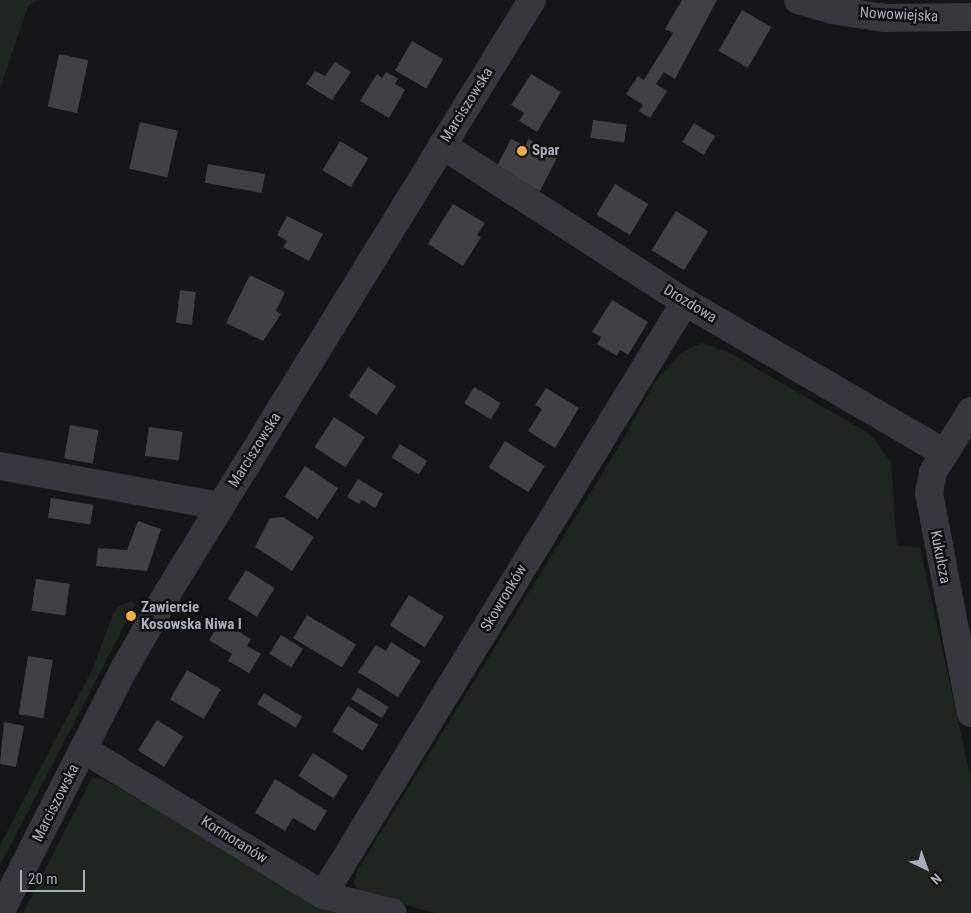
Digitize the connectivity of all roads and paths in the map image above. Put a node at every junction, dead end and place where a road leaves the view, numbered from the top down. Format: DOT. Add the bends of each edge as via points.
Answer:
graph roads {
  1 [pos="532,0"];
  2 [pos="798,0"];
  3 [pos="971,17"];
  4 [pos="442,144"];
  5 [pos="685,302"];
  6 [pos="971,411"];
  7 [pos="944,454"];
  8 [pos="0,466"];
  9 [pos="220,506"];
  10 [pos="971,713"];
  11 [pos="83,749"];
  12 [pos="323,895"];
  13 [pos="0,913"];
  14 [pos="393,913"];
  1 -- 4 [label="street, Marciszowska"];
  2 -- 3 [label="street, Nowowiejska" via="832,10 884,18"];
  4 -- 5 [label="street, Drozdowa"];
  4 -- 9 [label="street, Marciszowska"];
  5 -- 7 [label="street, Drozdowa"];
  5 -- 12 [label="street, Skowronków"];
  6 -- 7 [label="street, Kukułcza"];
  7 -- 10 [label="street, Kukułcza" via="933,472 929,493"];
  8 -- 9 [label="street"];
  9 -- 11 [label="street, Marciszowska" via="129,661"];
  11 -- 12 [label="street, Kormoranów"];
  11 -- 13 [label="street, Marciszowska"];
  12 -- 14 [label="street, Kormoranów"];
}
